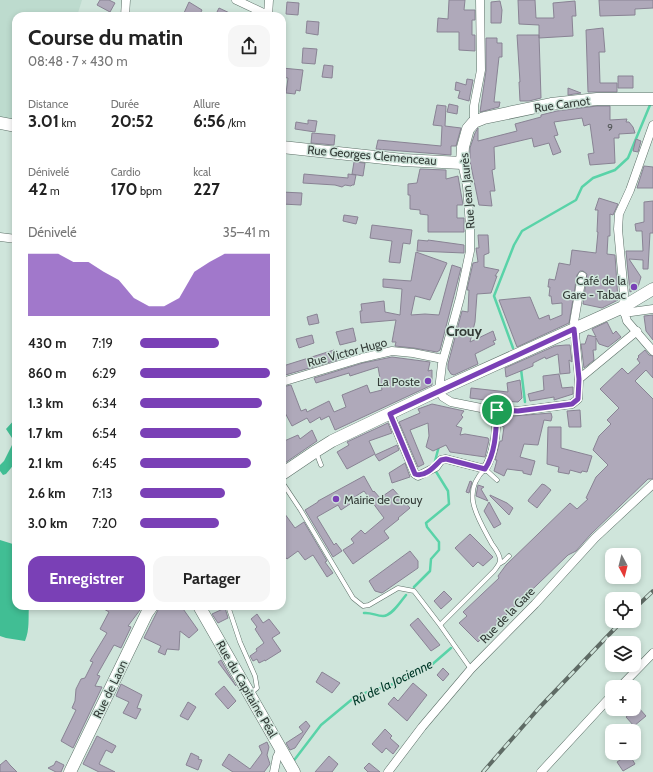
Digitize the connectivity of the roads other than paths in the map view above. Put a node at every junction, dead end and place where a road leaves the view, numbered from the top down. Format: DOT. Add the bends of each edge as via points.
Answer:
graph roads {
  1 [pos="126,0"];
  2 [pos="236,0"];
  3 [pos="269,0"];
  4 [pos="480,0"];
  5 [pos="125,12"];
  6 [pos="262,12"];
  7 [pos="268,12"];
  8 [pos="653,99"];
  9 [pos="474,122"];
  10 [pos="653,125"];
  11 [pos="286,147"];
  12 [pos="462,162"];
  13 [pos="0,238"];
  14 [pos="12,239"];
  15 [pos="582,276"];
  16 [pos="653,289"];
  17 [pos="653,309"];
  18 [pos="624,310"];
  19 [pos="574,329"];
  20 [pos="636,331"];
  21 [pos="653,351"];
  22 [pos="443,359"];
  23 [pos="579,379"];
  24 [pos="286,381"];
  25 [pos="439,390"];
  26 [pos="497,410"];
  27 [pos="390,414"];
  28 [pos="316,451"];
  29 [pos="321,465"];
  30 [pos="485,469"];
  31 [pos="286,471"];
  32 [pos="497,480"];
  33 [pos="653,484"];
  34 [pos="286,488"];
  35 [pos="509,556"];
  36 [pos="499,564"];
  37 [pos="149,610"];
  38 [pos="201,610"];
  39 [pos="229,610"];
  40 [pos="440,625"];
  41 [pos="653,652"];
  42 [pos="471,670"];
  43 [pos="627,680"];
  44 [pos="250,693"];
  45 [pos="605,703"];
  46 [pos="281,749"];
  47 [pos="70,772"];
  48 [pos="274,772"];
  49 [pos="294,772"];
  50 [pos="388,772"];
  51 [pos="541,772"];
  1 -- 5 [label="street"];
  2 -- 6 [label="street"];
  3 -- 7 [label="street"];
  4 -- 9 [label="street, Rue Jean Jaurès" via="481,70 474,106"];
  8 -- 9 [label="street, Rue Carnot" via="597,99 551,104"];
  9 -- 12 [label="street, Rue Jean Jaurès" via="468,129"];
  10 -- 18 [label="street" via="619,214"];
  11 -- 12 [label="street, Rue Georges Clemenceau" via="403,160"];
  12 -- 22 [label="street, Rue Jean Jaurès" via="467,186 470,251"];
  13 -- 14 [label="street"];
  15 -- 19 [label="street"];
  16 -- 18 [label="street"];
  17 -- 18 [label="street"];
  18 -- 19 [label="street"];
  18 -- 20 [label="street" via="627,320"];
  19 -- 23 [label="street"];
  19 -- 25 [label="street"];
  20 -- 21 [label="street"];
  20 -- 23 [label="street"];
  22 -- 24 [label="street, Rue Victor Hugo" via="392,351"];
  22 -- 25 [label="street, Rue Jean Jaurès"];
  23 -- 26 [label="street" via="578,399 572,404 518,411"];
  25 -- 26 [label="street" via="443,397 451,402"];
  25 -- 27 [label="street"];
  26 -- 30 [label="street" via="496,435"];
  27 -- 28 [label="street"];
  27 -- 30 [label="street" via="415,474 421,475 446,459"];
  28 -- 29 [label="lane"];
  28 -- 31 [label="street"];
  30 -- 32 [label="lane"];
  30 -- 36 [label="lane" via="475,482 472,497 485,531 500,558"];
  33 -- 42 [label="street, Rue de la Gare" via="595,538"];
  34 -- 40 [label="lane" via="353,598 363,606 398,588 414,591"];
  35 -- 36 [label="lane"];
  36 -- 40 [label="lane"];
  37 -- 47 [label="street, Rue de Laon"];
  38 -- 44 [label="street, Rue du Capitaine Péal"];
  39 -- 44 [label="lane" via="240,642 256,676 257,688"];
  40 -- 42 [label="lane"];
  41 -- 43 [label="street"];
  42 -- 50 [label="street, Rue de la Gare" via="422,727"];
  44 -- 46 [label="street, Rue du Capitaine Péal"];
  45 -- 51 [label="street"];
  46 -- 48 [label="street"];
  46 -- 49 [label="street, Rue du Capitaine Péal"];
}
